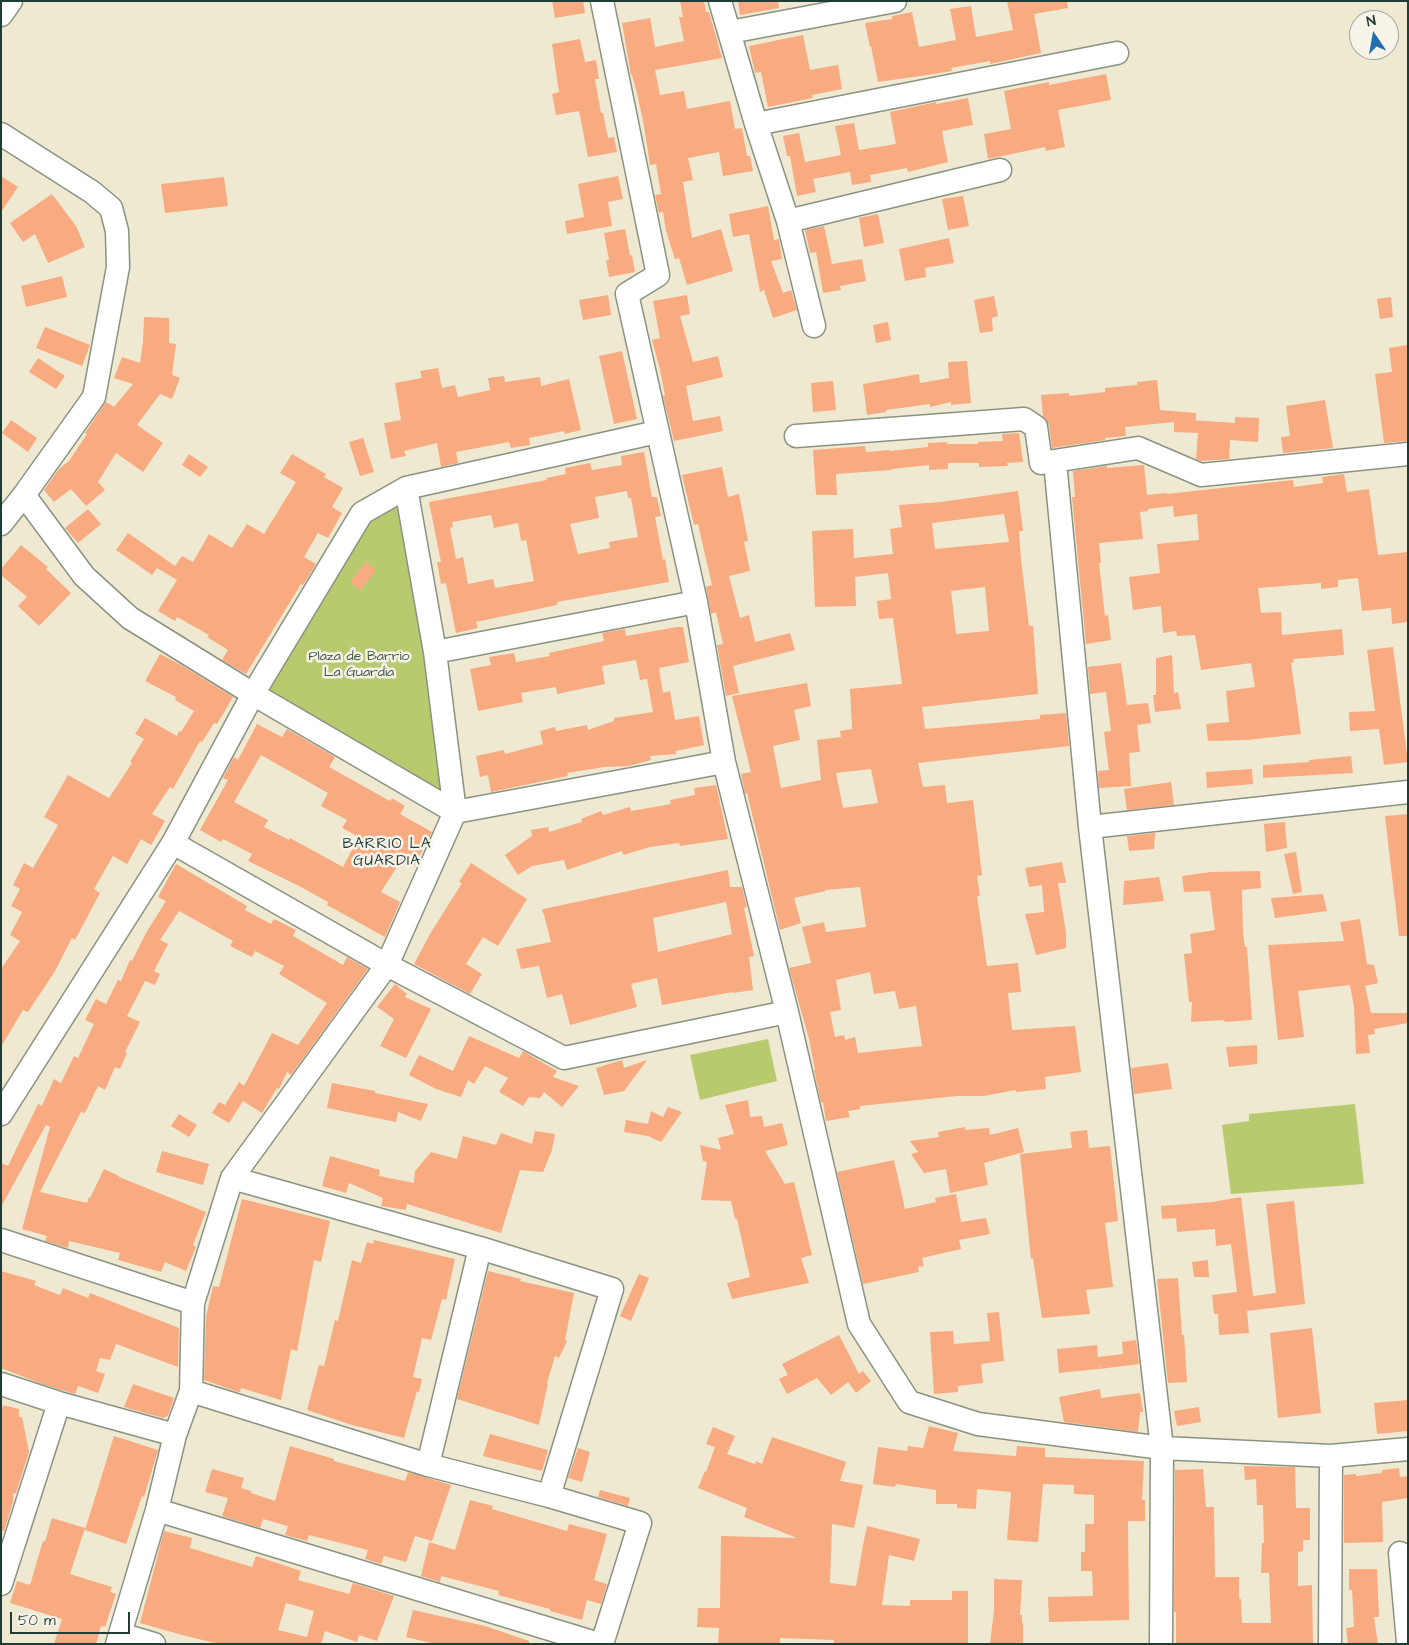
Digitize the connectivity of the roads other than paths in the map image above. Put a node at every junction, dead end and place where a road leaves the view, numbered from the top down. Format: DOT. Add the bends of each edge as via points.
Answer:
graph roads {
  1 [pos="11,1"];
  2 [pos="602,1"];
  3 [pos="720,1"];
  4 [pos="895,1"];
  5 [pos="1,15"];
  6 [pos="730,32"];
  7 [pos="1117,53"];
  8 [pos="756,124"];
  9 [pos="1,134"];
  10 [pos="1000,170"];
  11 [pos="788,221"];
  12 [pos="814,326"];
  13 [pos="657,432"];
  14 [pos="796,436"];
  15 [pos="1408,454"];
  16 [pos="1056,462"];
  17 [pos="406,488"];
  18 [pos="24,495"];
  19 [pos="1,524"];
  20 [pos="696,602"];
  21 [pos="434,652"];
  22 [pos="253,694"];
  23 [pos="724,762"];
  24 [pos="1408,792"];
  25 [pos="455,812"];
  26 [pos="1090,827"];
  27 [pos="173,844"];
  28 [pos="387,965"];
  29 [pos="787,1012"];
  30 [pos="1,1114"];
  31 [pos="232,1178"];
  32 [pos="1,1240"];
  33 [pos="480,1248"];
  34 [pos="193,1303"];
  35 [pos="1,1384"];
  36 [pos="191,1391"];
  37 [pos="59,1403"];
  38 [pos="175,1435"];
  39 [pos="1162,1448"];
  40 [pos="1408,1449"];
  41 [pos="1330,1456"];
  42 [pos="428,1465"];
  43 [pos="549,1496"];
  44 [pos="157,1510"];
  45 [pos="1400,1553"];
  46 [pos="1,1584"];
  47 [pos="119,1639"];
  48 [pos="1408,1642"];
  49 [pos="154,1644"];
  50 [pos="600,1644"];
  51 [pos="1161,1644"];
  52 [pos="1330,1644"];
  1 -- 5 [label="street"];
  2 -- 13 [label="street" via="658,276 627,294"];
  3 -- 6 [label="street"];
  4 -- 6 [label="street"];
  6 -- 8 [label="street"];
  7 -- 8 [label="street"];
  8 -- 11 [label="street"];
  9 -- 18 [label="street" via="92,192 111,208 117,231 118,267 94,397"];
  10 -- 11 [label="street"];
  11 -- 12 [label="street"];
  13 -- 17 [label="street"];
  13 -- 20 [label="street"];
  14 -- 16 [label="street" via="1024,419 1036,427 1041,463"];
  15 -- 16 [label="street" via="1201,475 1138,448"];
  16 -- 26 [label="street"];
  17 -- 21 [label="street"];
  17 -- 22 [label="street" via="362,513"];
  18 -- 19 [label="street"];
  18 -- 22 [label="street" via="84,576 130,618"];
  20 -- 21 [label="street"];
  20 -- 23 [label="street"];
  21 -- 25 [label="street"];
  22 -- 25 [label="street"];
  22 -- 27 [label="street"];
  23 -- 25 [label="street"];
  23 -- 29 [label="street"];
  24 -- 26 [label="street"];
  25 -- 28 [label="street"];
  26 -- 39 [label="street"];
  27 -- 28 [label="street"];
  27 -- 30 [label="street"];
  28 -- 29 [label="street" via="564,1058"];
  28 -- 31 [label="street"];
  29 -- 39 [label="street" via="859,1324 909,1402 978,1424"];
  31 -- 33 [label="street"];
  31 -- 34 [label="street"];
  32 -- 34 [label="street"];
  33 -- 42 [label="street"];
  33 -- 43 [label="street" via="612,1289"];
  34 -- 36 [label="street"];
  35 -- 37 [label="street"];
  36 -- 38 [label="street"];
  36 -- 42 [label="street"];
  37 -- 38 [label="street"];
  37 -- 46 [label="street"];
  38 -- 44 [label="street"];
  39 -- 41 [label="street"];
  39 -- 51 [label="street"];
  40 -- 41 [label="street"];
  41 -- 52 [label="street"];
  42 -- 43 [label="street"];
  43 -- 50 [label="street" via="640,1522"];
  44 -- 47 [label="street"];
  44 -- 50 [label="street"];
  45 -- 48 [label="street"];
  47 -- 49 [label="street"];
}
